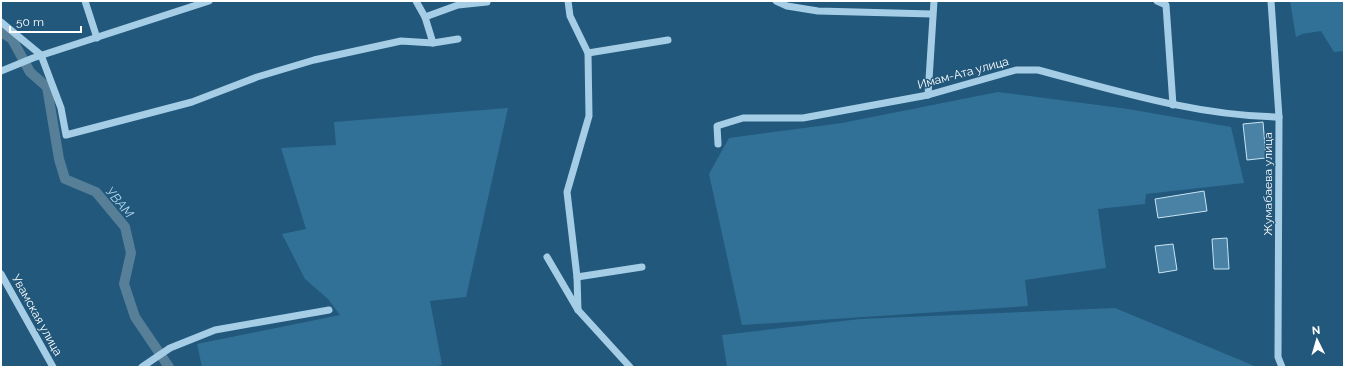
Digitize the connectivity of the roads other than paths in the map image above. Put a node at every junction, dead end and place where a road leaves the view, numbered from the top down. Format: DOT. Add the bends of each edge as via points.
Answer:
graph roads {
  1 [pos="85,1"];
  2 [pos="209,1"];
  3 [pos="416,1"];
  4 [pos="568,1"];
  5 [pos="776,1"];
  6 [pos="934,1"];
  7 [pos="1157,1"];
  8 [pos="1271,1"];
  9 [pos="487,2"];
  10 [pos="932,14"];
  11 [pos="425,18"];
  12 [pos="1,22"];
  13 [pos="97,38"];
  14 [pos="458,39"];
  15 [pos="668,40"];
  16 [pos="433,43"];
  17 [pos="588,53"];
  18 [pos="41,56"];
  19 [pos="1,71"];
  20 [pos="928,95"];
  21 [pos="1173,105"];
  22 [pos="1279,117"];
  23 [pos="718,144"];
  24 [pos="547,257"];
  25 [pos="642,266"];
  26 [pos="1,274"];
  27 [pos="577,277"];
  28 [pos="329,310"];
  29 [pos="578,310"];
  30 [pos="53,367"];
  31 [pos="142,367"];
  32 [pos="630,367"];
  33 [pos="1282,367"];
  1 -- 13 [label="street"];
  2 -- 13 [label="street"];
  3 -- 11 [label="street"];
  4 -- 17 [label="street" via="570,16"];
  5 -- 10 [label="street" via="787,6 818,11"];
  6 -- 10 [label="street"];
  7 -- 21 [label="street" via="1166,6"];
  8 -- 22 [label="street, Жумабаева улица"];
  9 -- 11 [label="street" via="458,5"];
  10 -- 20 [label="street"];
  11 -- 16 [label="street"];
  12 -- 18 [label="street"];
  13 -- 18 [label="street"];
  14 -- 16 [label="street"];
  15 -- 17 [label="street"];
  16 -- 18 [label="street" via="401,41 314,60 258,77 192,102 66,134 61,108"];
  17 -- 27 [label="street" via="589,116 567,192"];
  18 -- 19 [label="street"];
  20 -- 21 [label="street, Имам-Ата улица" via="1016,70 1038,70"];
  20 -- 23 [label="street, Имам-Ата улица" via="803,118 743,118 717,126"];
  21 -- 22 [label="street, Имам-Ата улица"];
  22 -- 33 [label="street, Жумабаева улица" via="1278,357"];
  24 -- 29 [label="street"];
  25 -- 27 [label="street"];
  26 -- 30 [label="street, Увамская улица"];
  27 -- 29 [label="street"];
  28 -- 31 [label="street" via="215,330 170,348"];
  29 -- 32 [label="street"];
}
